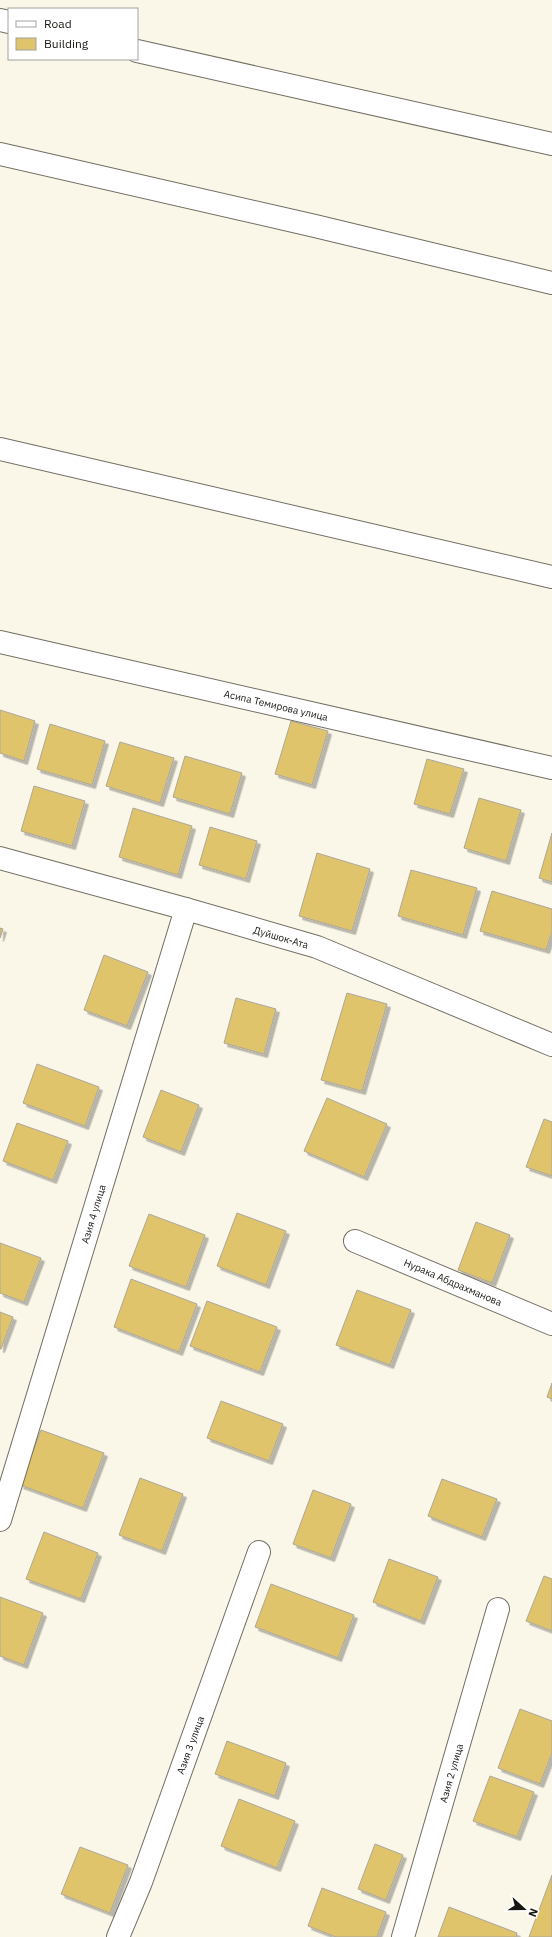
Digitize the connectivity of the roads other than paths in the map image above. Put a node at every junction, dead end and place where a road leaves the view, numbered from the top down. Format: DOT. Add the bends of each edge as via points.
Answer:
graph roads {
  1 [pos="138,51"];
  2 [pos="552,144"];
  3 [pos="0,154"];
  4 [pos="552,283"];
  5 [pos="0,450"];
  6 [pos="552,577"];
  7 [pos="0,642"];
  8 [pos="552,768"];
  9 [pos="0,858"];
  10 [pos="186,909"];
  11 [pos="552,1045"];
  12 [pos="355,1241"];
  13 [pos="552,1324"];
  14 [pos="0,1520"];
  15 [pos="259,1552"];
  16 [pos="498,1609"];
  17 [pos="118,1937"];
  18 [pos="403,1937"];
  1 -- 2 [label="street"];
  3 -- 4 [label="street"];
  5 -- 6 [label="street"];
  7 -- 8 [label="street, Асипа Темирова улица"];
  9 -- 10 [label="street, Дуйшок-Ата"];
  10 -- 11 [label="street, Дуйшок-Ата" via="318,947"];
  10 -- 14 [label="street, Азия 4 улица"];
  12 -- 13 [label="street, Нурака Абдрахманова"];
  15 -- 17 [label="street, Азия 3 улица" via="141,1882"];
  16 -- 18 [label="street, Азия 2 улица"];
}
